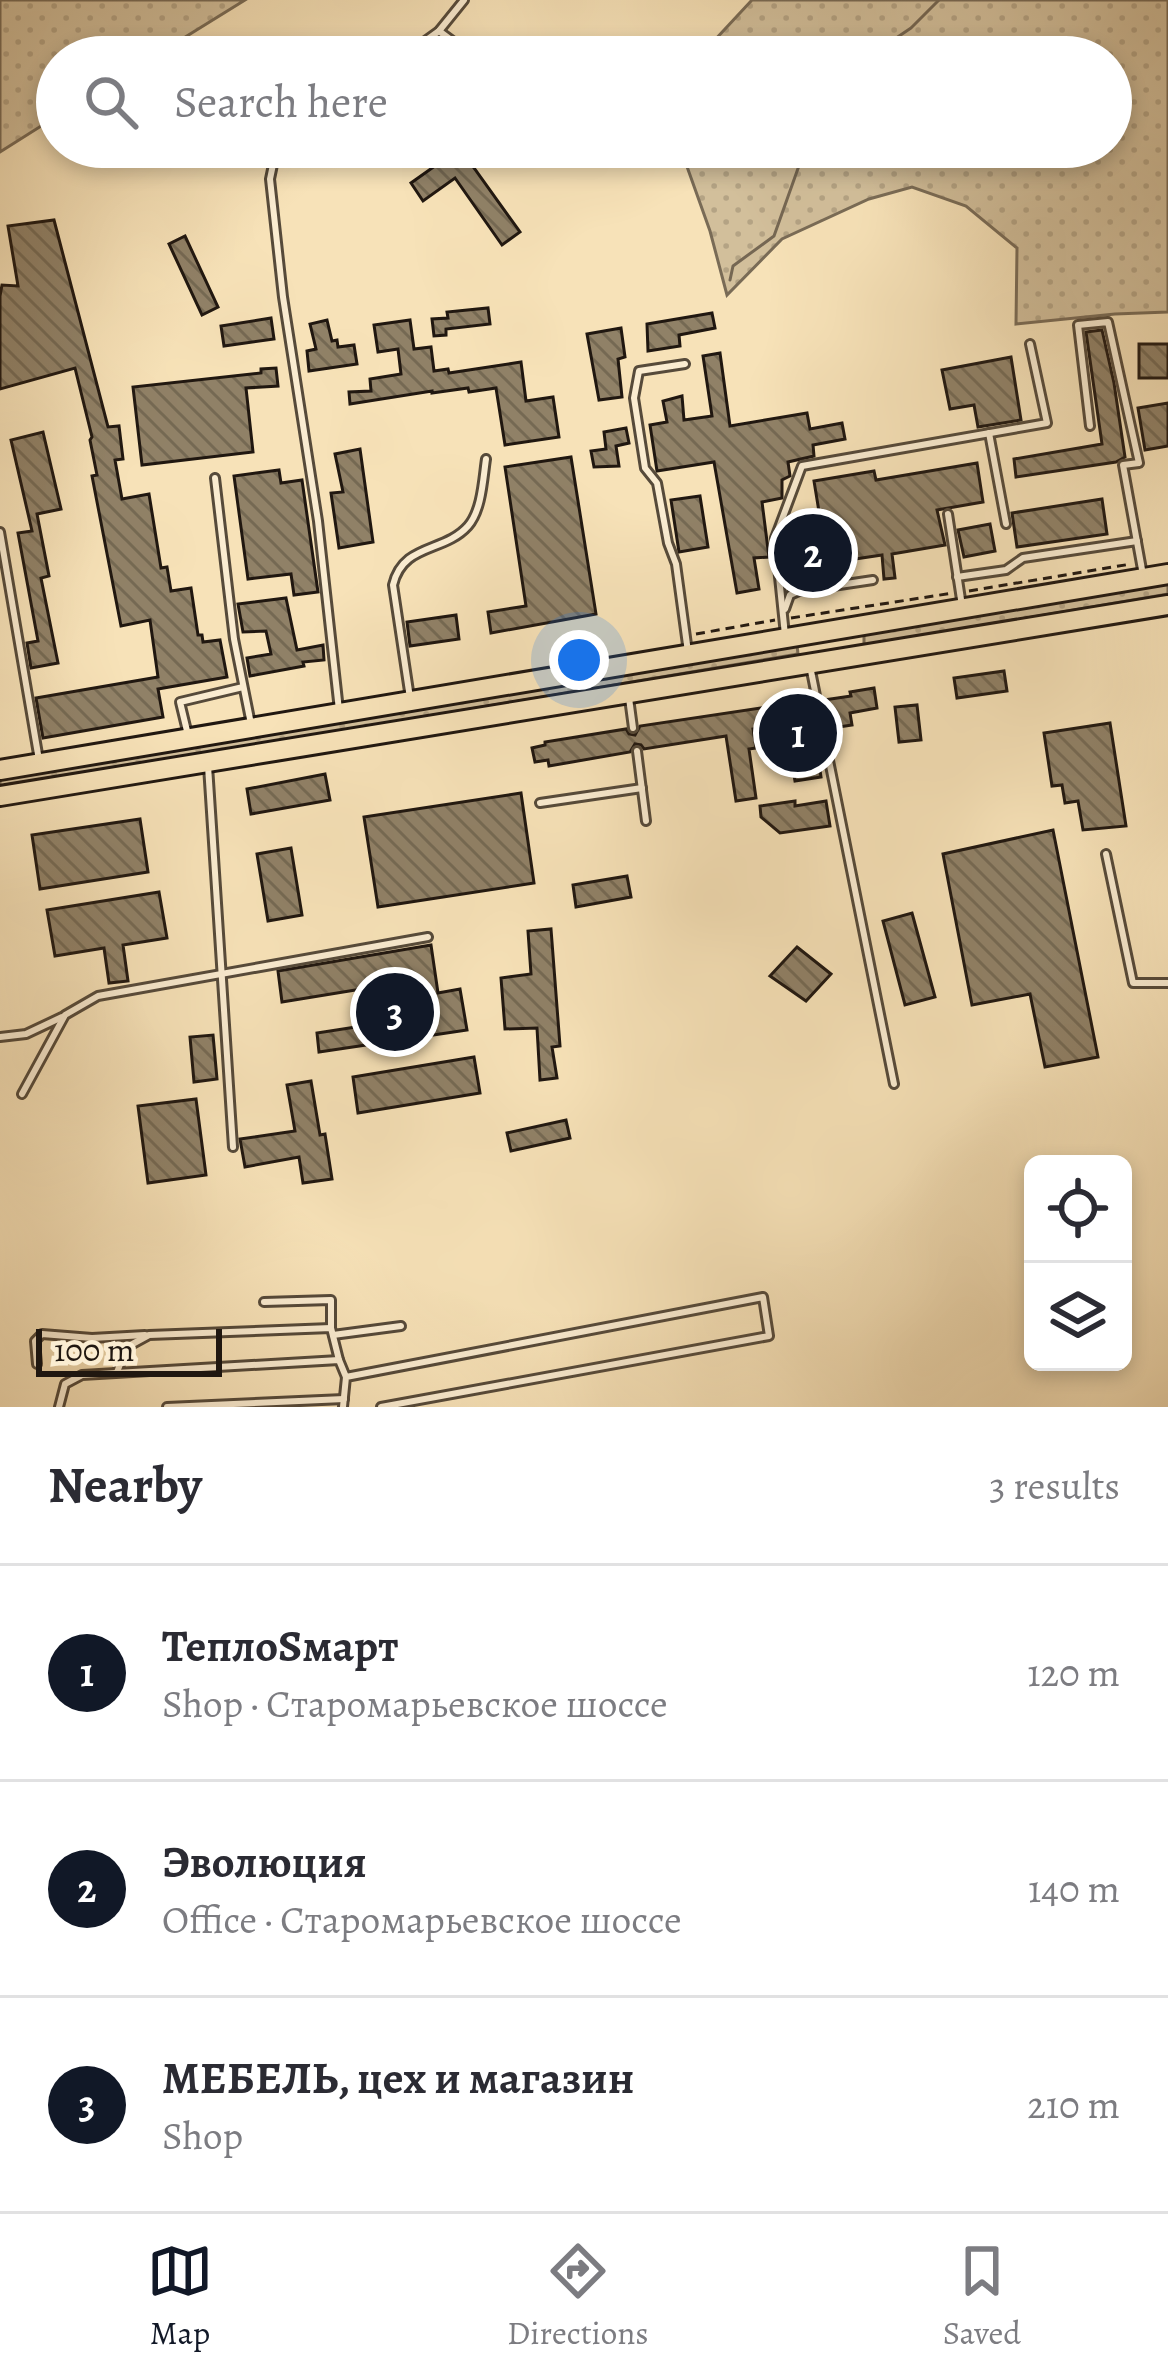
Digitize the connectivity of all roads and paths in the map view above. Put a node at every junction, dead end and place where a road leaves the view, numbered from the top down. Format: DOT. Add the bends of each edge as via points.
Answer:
graph roads {
  1 [pos="464,0"];
  2 [pos="439,31"];
  3 [pos="432,36"];
  4 [pos="446,36"];
  5 [pos="272,168"];
  6 [pos="1030,344"];
  7 [pos="685,364"];
  8 [pos="1090,426"];
  9 [pos="989,433"];
  10 [pos="486,459"];
  11 [pos="215,478"];
  12 [pos="948,514"];
  13 [pos="1006,524"];
  14 [pos="0,532"];
  15 [pos="1137,541"];
  16 [pos="1,546"];
  17 [pos="1142,570"];
  18 [pos="1168,574"];
  19 [pos="958,577"];
  20 [pos="873,580"];
  21 [pos="961,601"];
  22 [pos="1168,605"];
  23 [pos="784,629"];
  24 [pos="827,633"];
  25 [pos="688,656"];
  26 [pos="833,659"];
  27 [pos="810,663"];
  28 [pos="243,687"];
  29 [pos="629,694"];
  30 [pos="410,702"];
  31 [pos="339,714"];
  32 [pos="633,728"];
  33 [pos="252,729"];
  34 [pos="189,739"];
  35 [pos="637,751"];
  36 [pos="208,763"];
  37 [pos="39,764"];
  38 [pos="0,770"];
  39 [pos="642,788"];
  40 [pos="0,796"];
  41 [pos="540,803"];
  42 [pos="646,821"];
  43 [pos="1106,854"];
  44 [pos="428,938"];
  45 [pos="223,974"];
  46 [pos="1168,983"];
  47 [pos="65,1015"];
  48 [pos="0,1037"];
  49 [pos="894,1084"];
  50 [pos="22,1094"];
  51 [pos="233,1147"];
  52 [pos="264,1302"];
  53 [pos="401,1326"];
  54 [pos="332,1331"];
  55 [pos="149,1334"];
  56 [pos="339,1360"];
  57 [pos="37,1364"];
  58 [pos="117,1373"];
  59 [pos="346,1377"];
  60 [pos="343,1403"];
  61 [pos="59,1407"];
  62 [pos="167,1407"];
  63 [pos="381,1407"];
  1 -- 2 [label="lane"];
  2 -- 3 [label="lane"];
  2 -- 4 [label="lane"];
  5 -- 31 [label="lane"];
  6 -- 9 [label="lane" via="1046,423"];
  7 -- 25 [label="lane" via="639,371 634,398 645,468 657,483 676,564"];
  8 -- 15 [label="lane" via="1078,325 1108,322 1139,463 1124,465"];
  9 -- 13 [label="lane"];
  9 -- 23 [label="lane" via="802,466 775,538"];
  10 -- 30 [label="lane" via="469,525 396,571"];
  11 -- 28 [label="lane"];
  12 -- 19 [label="lane"];
  14 -- 16 [label="lane"];
  15 -- 17 [label="lane"];
  15 -- 19 [label="lane"];
  16 -- 37 [label="lane"];
  17 -- 18 [label="main road"];
  17 -- 21 [label="main road"];
  17 -- 21 [label="path"];
  19 -- 21 [label="lane"];
  20 -- 23 [label="lane" via="790,595"];
  21 -- 23 [label="path"];
  21 -- 24 [label="main road"];
  22 -- 26 [label="main road"];
  23 -- 24 [label="main road"];
  23 -- 25 [label="main road"];
  24 -- 26 [label="main road"];
  25 -- 30 [label="main road"];
  26 -- 27 [label="main road"];
  27 -- 29 [label="main road"];
  27 -- 49 [label="lane"];
  28 -- 33 [label="lane"];
  28 -- 34 [label="lane" via="180,702"];
  29 -- 32 [label="lane"];
  29 -- 36 [label="main road"];
  30 -- 31 [label="main road"];
  31 -- 33 [label="main road"];
  33 -- 34 [label="main road"];
  34 -- 37 [label="main road"];
  35 -- 39 [label="lane"];
  36 -- 40 [label="main road"];
  36 -- 45 [label="lane"];
  37 -- 38 [label="main road"];
  39 -- 41 [label="lane"];
  39 -- 42 [label="lane"];
  43 -- 46 [label="lane" via="1133,983"];
  44 -- 45 [label="lane"];
  45 -- 47 [label="lane" via="98,996"];
  45 -- 51 [label="lane"];
  47 -- 48 [label="lane"];
  47 -- 50 [label="lane"];
  52 -- 54 [label="lane" via="331,1300"];
  53 -- 54 [label="lane"];
  54 -- 55 [label="lane"];
  54 -- 56 [label="lane"];
  55 -- 57 [label="lane" via="42,1334"];
  55 -- 58 [label="lane" via="127,1347"];
  56 -- 58 [label="lane"];
  56 -- 59 [label="lane"];
  58 -- 61 [label="lane" via="65,1384"];
  59 -- 60 [label="lane"];
  59 -- 63 [label="lane" via="763,1297 769,1336"];
  60 -- 62 [label="lane"];
}
